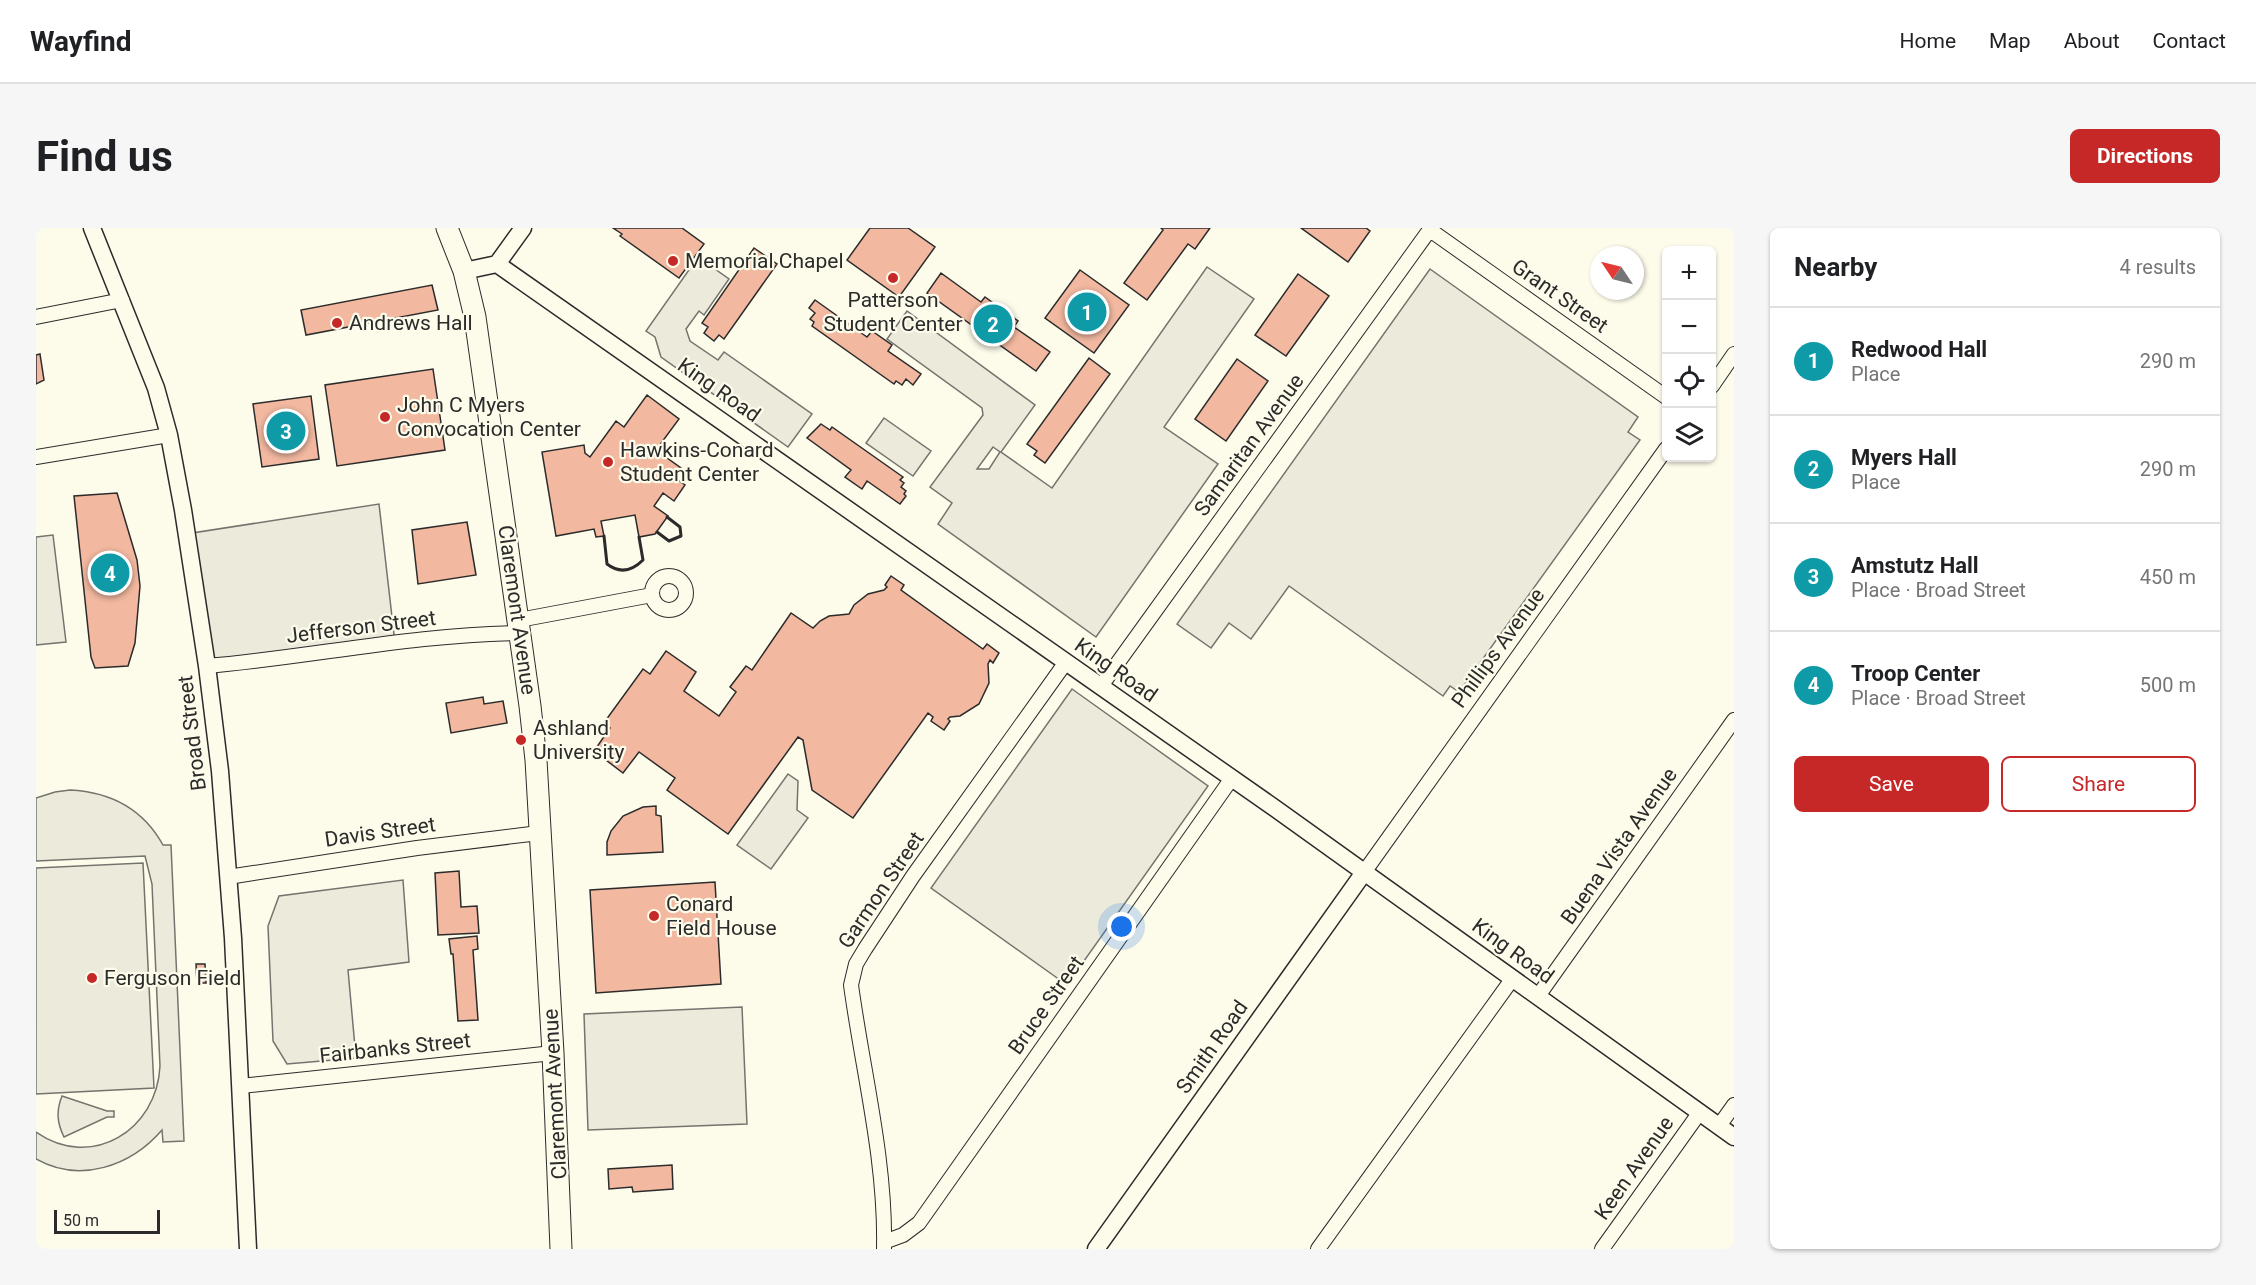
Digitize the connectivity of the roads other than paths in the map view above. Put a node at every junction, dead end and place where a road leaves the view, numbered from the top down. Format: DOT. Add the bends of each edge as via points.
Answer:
graph roads {
  1 [pos="93,228"];
  2 [pos="447,228"];
  3 [pos="523,228"];
  4 [pos="1431,229"];
  5 [pos="497,264"];
  6 [pos="464,271"];
  7 [pos="122,300"];
  8 [pos="36,317"];
  9 [pos="1734,354"];
  10 [pos="1716,380"];
  11 [pos="1662,394"];
  12 [pos="169,435"];
  13 [pos="1662,455"];
  14 [pos="36,457"];
  15 [pos="652,595"];
  16 [pos="520,626"];
  17 [pos="1066,662"];
  18 [pos="207,666"];
  19 [pos="1101,686"];
  20 [pos="1734,720"];
  21 [pos="1232,778"];
  22 [pos="539,833"];
  23 [pos="1365,872"];
  24 [pos="228,877"];
  25 [pos="1513,978"];
  26 [pos="1538,996"];
  27 [pos="554,1053"];
  28 [pos="241,1086"];
  29 [pos="1734,1105"];
  30 [pos="1700,1112"];
  31 [pos="1719,1126"];
  32 [pos="1734,1137"];
  33 [pos="884,1246"];
  34 [pos="248,1249"];
  35 [pos="561,1249"];
  36 [pos="1096,1249"];
  37 [pos="1318,1249"];
  38 [pos="1602,1249"];
  1 -- 7 [label="street, Broad Street"];
  2 -- 6 [label="main road, Claremont Avenue"];
  3 -- 5 [label="street"];
  4 -- 11 [label="street, Grant Street"];
  4 -- 19 [label="street, Samaritan Avenue"];
  5 -- 6 [label="street"];
  5 -- 17 [label="street, King Road"];
  6 -- 16 [label="main road, Claremont Avenue" via="475,317"];
  7 -- 8 [label="street"];
  7 -- 12 [label="street, Broad Street" via="156,388"];
  9 -- 10 [label="street"];
  12 -- 14 [label="street"];
  12 -- 18 [label="street, Broad Street"];
  13 -- 23 [label="street, Phillips Avenue"];
  15 -- 16 [label="street, Jefferson Street"];
  16 -- 18 [label="street, Jefferson Street"];
  16 -- 22 [label="main road, Claremont Avenue" via="536,760"];
  17 -- 19 [label="street, King Road"];
  17 -- 33 [label="street, Garmon Street" via="913,876 856,964 851,985 880,1170"];
  18 -- 24 [label="street, Broad Street"];
  19 -- 21 [label="street, King Road"];
  20 -- 26 [label="street, Buena Vista Avenue"];
  21 -- 23 [label="street, King Road"];
  21 -- 33 [label="street, Bruce Street" via="919,1223"];
  22 -- 24 [label="street, Davis Street"];
  22 -- 27 [label="main road, Claremont Avenue"];
  23 -- 25 [label="street, King Road"];
  23 -- 36 [label="street, Smith Road"];
  24 -- 28 [label="street, Broad Street"];
  25 -- 26 [label="street, King Road"];
  25 -- 37 [label="street"];
  26 -- 30 [label="street, King Road"];
  27 -- 28 [label="street, Fairbanks Street"];
  27 -- 35 [label="main road, Claremont Avenue"];
  28 -- 34 [label="street, Broad Street"];
  29 -- 31 [label="street"];
  30 -- 31 [label="street, King Road"];
  30 -- 38 [label="street, Keen Avenue"];
  31 -- 32 [label="street, King Road"];
}
